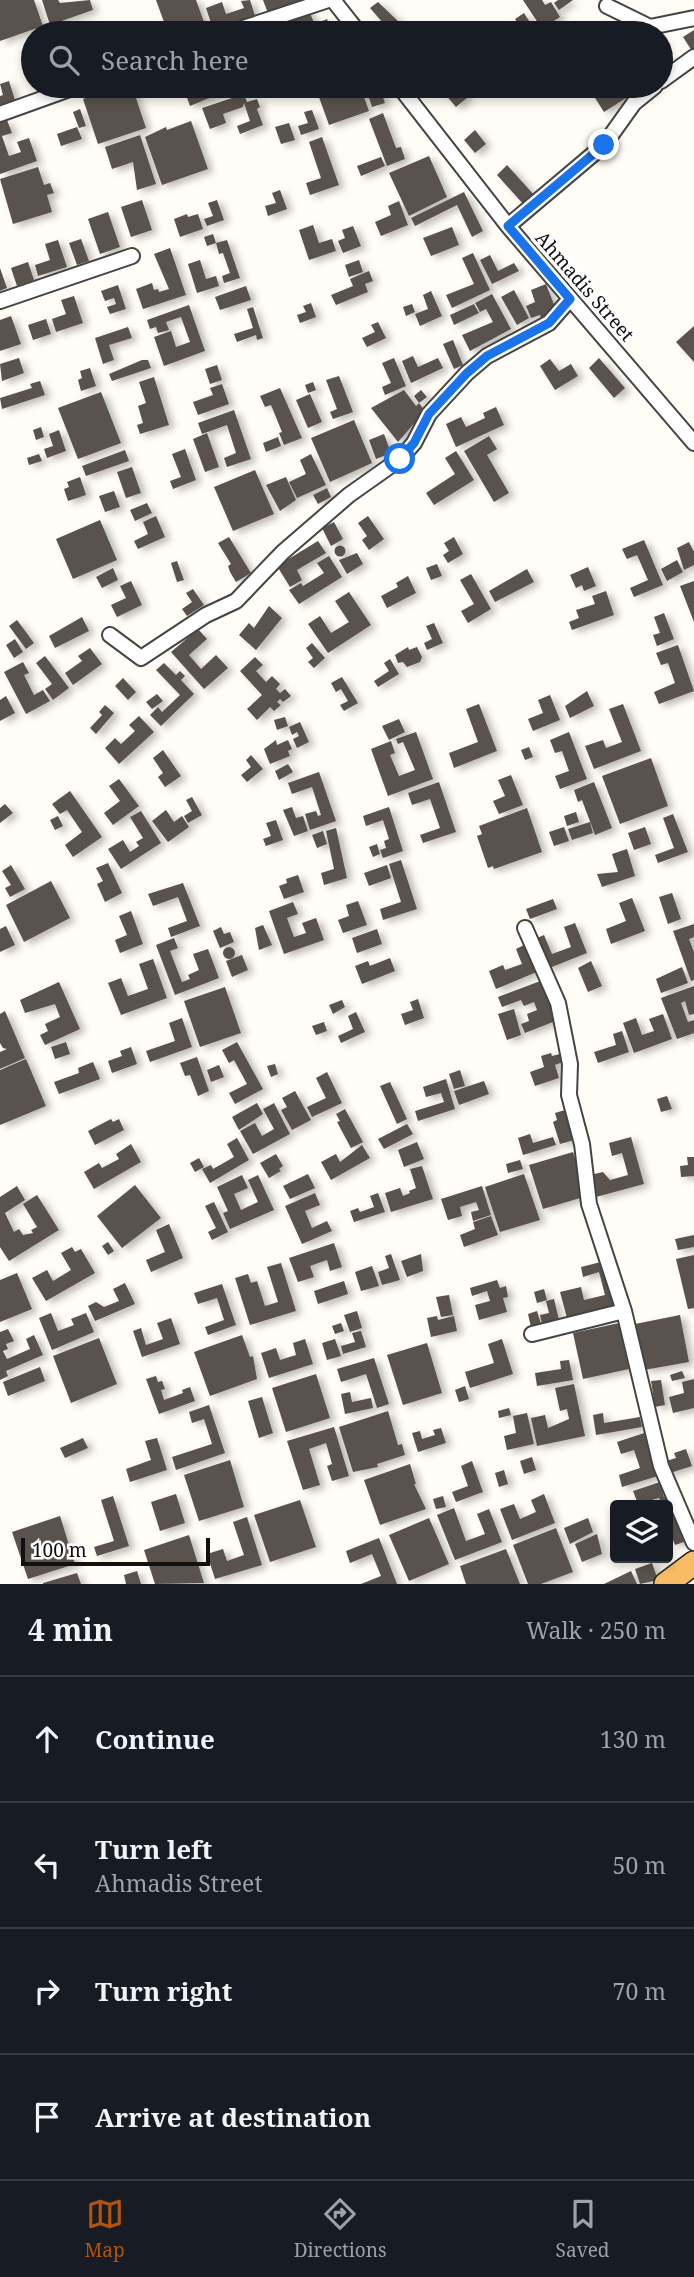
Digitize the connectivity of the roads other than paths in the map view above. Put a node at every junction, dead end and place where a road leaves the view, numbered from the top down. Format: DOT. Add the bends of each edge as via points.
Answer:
graph roads {
  1 [pos="330,0"];
  2 [pos="607,6"];
  3 [pos="694,18"];
  4 [pos="265,21"];
  5 [pos="348,21"];
  6 [pos="638,21"];
  7 [pos="673,22"];
  8 [pos="694,57"];
  9 [pos="673,73"];
  10 [pos="45,98"];
  11 [pos="409,98"];
  12 [pos="640,98"];
  13 [pos="0,114"];
  14 [pos="508,226"];
  15 [pos="132,256"];
  16 [pos="570,299"];
  17 [pos="0,300"];
  18 [pos="694,443"];
  19 [pos="110,635"];
  20 [pos="525,928"];
  21 [pos="624,1311"];
  22 [pos="532,1334"];
  23 [pos="694,1543"];
  24 [pos="694,1563"];
  25 [pos="666,1584"];
  1 -- 4 [label="street"];
  1 -- 5 [label="street"];
  2 -- 6 [label="street"];
  3 -- 7 [label="street"];
  8 -- 9 [label="street"];
  10 -- 13 [label="street"];
  11 -- 14 [label="street, Ahmadis Street"];
  12 -- 14 [label="street" via="604,145"];
  14 -- 16 [label="street, Ahmadis Street"];
  15 -- 17 [label="street"];
  16 -- 18 [label="street, Ahmadis Street"];
  16 -- 19 [label="street" via="549,323 487,356 467,373 429,414 400,459 340,502 236,601 141,658"];
  20 -- 21 [label="street" via="558,1003 589,1204"];
  21 -- 22 [label="street"];
  21 -- 23 [label="street" via="662,1465"];
  24 -- 25 [label="highway"];
}
